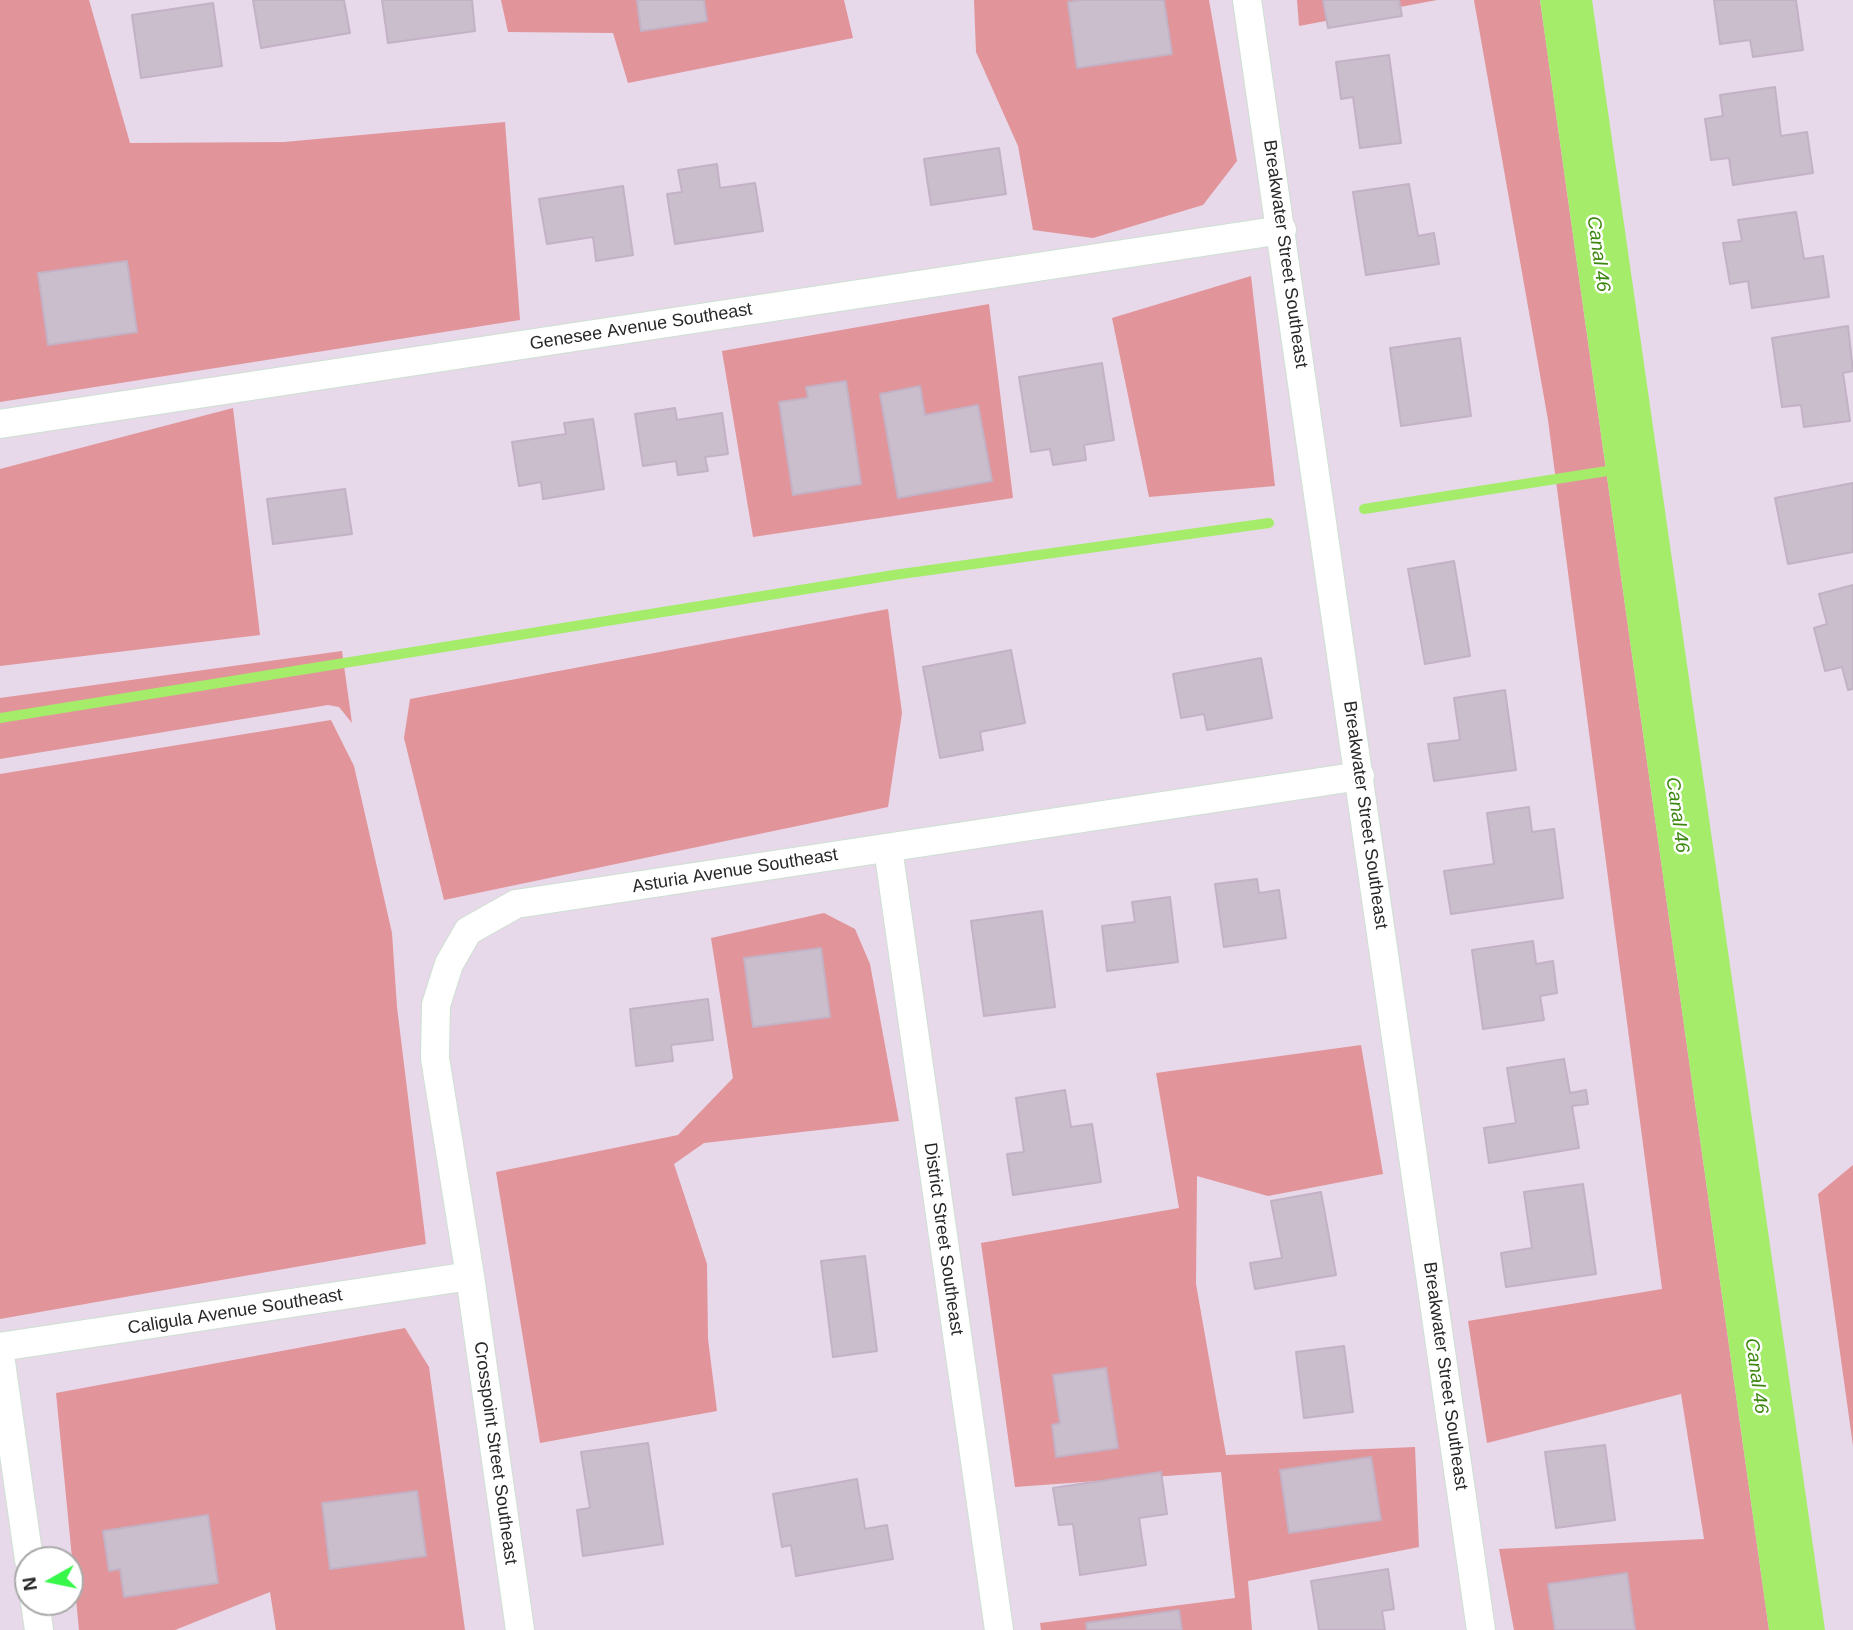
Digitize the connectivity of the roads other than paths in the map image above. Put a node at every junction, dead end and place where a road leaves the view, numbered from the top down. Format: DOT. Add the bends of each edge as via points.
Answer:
graph roads {
  1 [pos="1247,0"];
  2 [pos="1282,230"];
  3 [pos="0,424"];
  4 [pos="1360,776"];
  5 [pos="888,848"];
  6 [pos="470,1276"];
  7 [pos="0,1347"];
  8 [pos="0,1355"];
  9 [pos="27,1546"];
  10 [pos="520,1630"];
  11 [pos="999,1630"];
  12 [pos="1481,1630"];
  1 -- 2 [label="street, Breakwater Street Southeast"];
  2 -- 3 [label="street, Genesee Avenue Southeast"];
  2 -- 4 [label="street, Breakwater Street Southeast"];
  4 -- 5 [label="street, Asturia Avenue Southeast"];
  4 -- 12 [label="street, Breakwater Street Southeast"];
  5 -- 6 [label="street, Asturia Avenue Southeast" via="516,904 468,931 449,964 436,1005 435,1058"];
  5 -- 11 [label="street, District Street Southeast"];
  6 -- 7 [label="street, Caligula Avenue Southeast"];
  6 -- 10 [label="street, Crosspoint Street Southeast"];
  8 -- 9 [label="street"];
}
